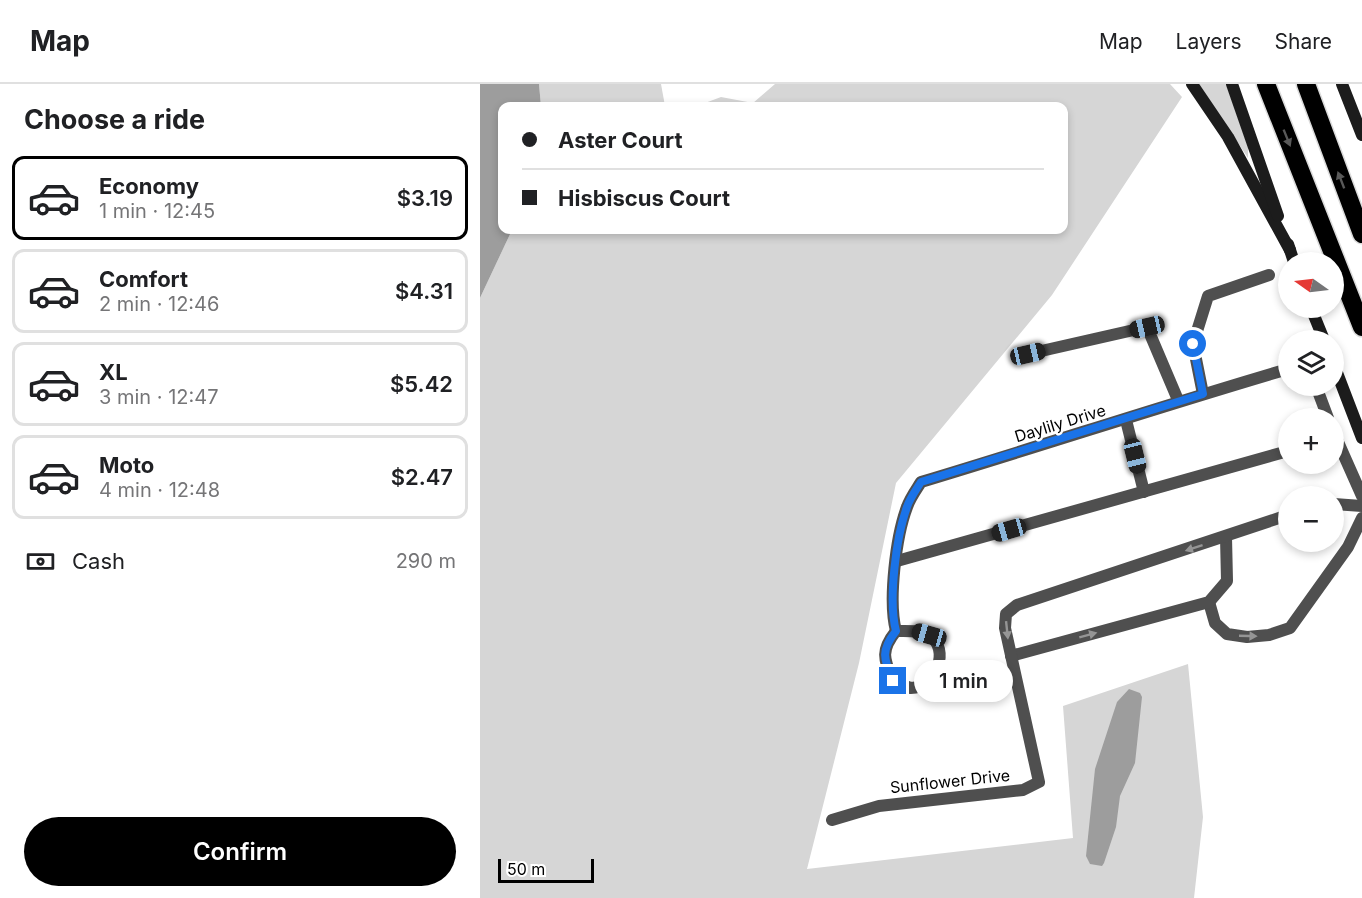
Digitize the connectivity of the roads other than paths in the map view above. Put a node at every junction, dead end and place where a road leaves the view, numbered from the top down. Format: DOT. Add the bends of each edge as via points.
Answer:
graph roads {
  1 [pos="1192,84"];
  2 [pos="1232,84"];
  3 [pos="1266,84"];
  4 [pos="1306,84"];
  5 [pos="1342,84"];
  6 [pos="1362,135"];
  7 [pos="1362,234"];
  8 [pos="1290,250"];
  9 [pos="1269,275"];
  10 [pos="1362,327"];
  11 [pos="1028,354"];
  12 [pos="1278,372"];
  13 [pos="1344,391"];
  14 [pos="1203,394"];
  15 [pos="1178,400"];
  16 [pos="1126,420"];
  17 [pos="1362,438"];
  18 [pos="1278,454"];
  19 [pos="1344,457"];
  20 [pos="1144,492"];
  21 [pos="1362,496"];
  22 [pos="1344,505"];
  23 [pos="1362,506"];
  24 [pos="1362,518"];
  25 [pos="1278,519"];
  26 [pos="1226,537"];
  27 [pos="897,561"];
  28 [pos="1209,602"];
  29 [pos="896,631"];
  30 [pos="1011,656"];
  31 [pos="832,820"];
  1 -- 8 [label="main road" via="1228,137"];
  2 -- 8 [label="main road"];
  3 -- 10 [label="highway, one-way"];
  7 -- 4 [label="highway, one-way"];
  5 -- 6 [label="main road"];
  9 -- 14 [label="street" via="1208,296 1193,344"];
  11 -- 15 [label="street" via="1147,327"];
  12 -- 14 [label="street, Daylily Drive"];
  13 -- 17 [label="main road"];
  14 -- 15 [label="street, Daylily Drive"];
  15 -- 16 [label="street, Daylily Drive"];
  16 -- 20 [label="street"];
  16 -- 27 [label="street, Daylily Drive" via="921,482 907,507"];
  18 -- 20 [label="street"];
  19 -- 21 [label="street"];
  20 -- 27 [label="street"];
  22 -- 23 [label="street"];
  28 -- 24 [label="street, one-way" via="1215,623 1227,634 1269,635 1290,628 1348,547"];
  25 -- 26 [label="street, Sunflower Drive"];
  26 -- 28 [label="street" via="1227,581"];
  26 -- 30 [label="street, Sunflower Drive, one-way" via="1017,605 1006,614"];
  27 -- 29 [label="street, Daylily Drive" via="892,615"];
  30 -- 28 [label="street, one-way"];
  29 -- 29 [label="street" via="929,635 936,644 939,659 935,677 925,684 910,688 893,681 885,661 885,644"];
  30 -- 31 [label="street, Sunflower Drive" via="1039,782 1023,790 879,806"];
}
